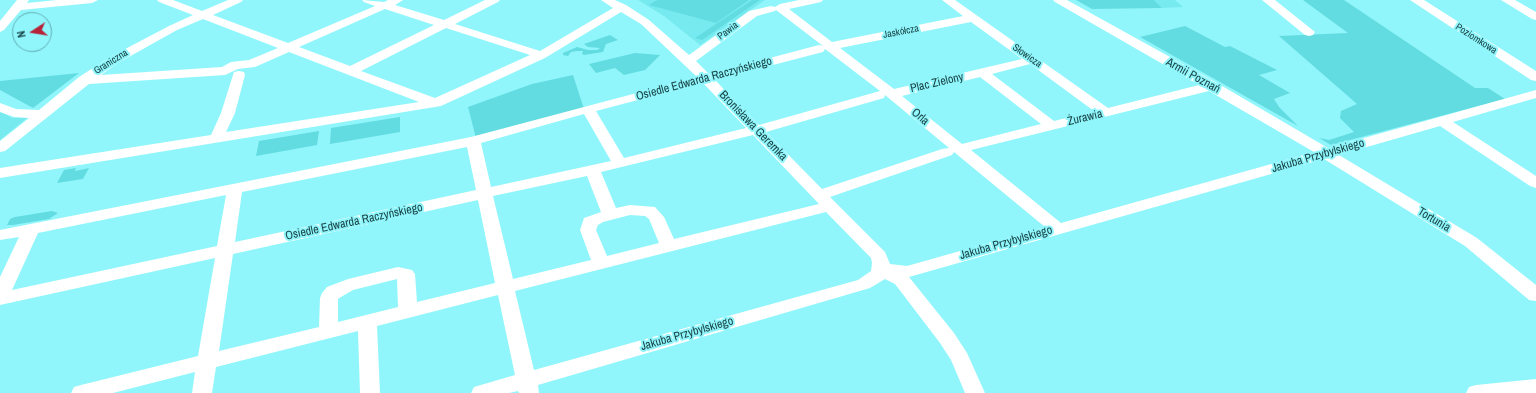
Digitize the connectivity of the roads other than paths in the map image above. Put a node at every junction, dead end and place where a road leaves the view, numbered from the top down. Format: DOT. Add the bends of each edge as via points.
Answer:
graph roads {
  1 [pos="92,0"];
  2 [pos="163,0"];
  3 [pos="237,0"];
  4 [pos="368,0"];
  5 [pos="396,0"];
  6 [pos="494,0"];
  7 [pos="607,0"];
  8 [pos="817,0"];
  9 [pos="948,0"];
  10 [pos="1060,0"];
  11 [pos="1268,0"];
  12 [pos="1416,0"];
  13 [pos="1507,0"];
  14 [pos="20,4"];
  15 [pos="384,5"];
  16 [pos="622,7"];
  17 [pos="776,8"];
  18 [pos="201,15"];
  19 [pos="1536,17"];
  20 [pos="972,18"];
  21 [pos="445,24"];
  22 [pos="0,28"];
  23 [pos="1309,32"];
  24 [pos="288,48"];
  25 [pos="824,48"];
  26 [pos="541,55"];
  27 [pos="1032,60"];
  28 [pos="689,61"];
  29 [pos="251,64"];
  30 [pos="225,71"];
  31 [pos="350,71"];
  32 [pos="982,72"];
  33 [pos="239,75"];
  34 [pos="1536,77"];
  35 [pos="706,78"];
  36 [pos="84,80"];
  37 [pos="1212,86"];
  38 [pos="885,94"];
  39 [pos="1536,94"];
  40 [pos="436,104"];
  41 [pos="0,107"];
  42 [pos="588,109"];
  43 [pos="1106,113"];
  44 [pos="41,114"];
  45 [pos="1442,121"];
  46 [pos="1052,126"];
  47 [pos="756,130"];
  48 [pos="216,139"];
  49 [pos="473,141"];
  50 [pos="0,148"];
  51 [pos="953,150"];
  52 [pos="1326,154"];
  53 [pos="620,164"];
  54 [pos="592,170"];
  55 [pos="0,173"];
  56 [pos="1536,183"];
  57 [pos="235,188"];
  58 [pos="484,194"];
  59 [pos="825,200"];
  60 [pos="610,215"];
  61 [pos="31,229"];
  62 [pos="1058,229"];
  63 [pos="0,235"];
  64 [pos="669,246"];
  65 [pos="225,250"];
  66 [pos="601,263"];
  67 [pos="881,269"];
  68 [pos="506,287"];
  69 [pos="1536,295"];
  70 [pos="0,298"];
  71 [pos="408,311"];
  72 [pos="367,322"];
  73 [pos="328,331"];
  74 [pos="207,362"];
  75 [pos="528,386"];
  76 [pos="1536,387"];
  77 [pos="81,393"];
  78 [pos="202,393"];
  79 [pos="370,393"];
  80 [pos="481,393"];
  81 [pos="975,393"];
  82 [pos="1476,393"];
  1 -- 14 [label="street"];
  2 -- 18 [label="street"];
  3 -- 18 [label="street, Graniczna"];
  4 -- 15 [label="street"];
  5 -- 15 [label="street"];
  6 -- 21 [label="street"];
  7 -- 16 [label="street, Bronisława Geremka"];
  8 -- 17 [label="street, Pawia"];
  9 -- 20 [label="street, Słowicza"];
  10 -- 37 [label="street, Armii Poznań"];
  11 -- 23 [label="street"];
  12 -- 34 [label="street, Poziomkowa"];
  13 -- 19 [label="street"];
  14 -- 22 [label="street"];
  15 -- 21 [label="street"];
  15 -- 24 [label="street"];
  16 -- 26 [label="street"];
  16 -- 28 [label="street, Bronisława Geremka" via="652,28"];
  17 -- 25 [label="street, Orla"];
  17 -- 28 [label="street, Pawia" via="748,16"];
  18 -- 24 [label="street"];
  18 -- 36 [label="street, Graniczna" via="140,45"];
  20 -- 25 [label="street, Jaskółcza"];
  20 -- 27 [label="street, Słowicza"];
  21 -- 26 [label="street"];
  21 -- 31 [label="street"];
  24 -- 29 [label="street"];
  24 -- 31 [label="street"];
  25 -- 35 [label="street, Osiedle Edwarda Raczyńskiego"];
  25 -- 38 [label="street, Orla"];
  26 -- 40 [label="street"];
  27 -- 32 [label="street, Plac Zielony"];
  27 -- 43 [label="street, Słowicza"];
  28 -- 35 [label="street, Bronisława Geremka"];
  29 -- 30 [label="street" via="234,65"];
  29 -- 33 [label="street" via="253,67 250,71"];
  30 -- 33 [label="street" via="227,75"];
  30 -- 36 [label="street"];
  31 -- 40 [label="street"];
  32 -- 38 [label="street, Plac Zielony"];
  32 -- 46 [label="street"];
  33 -- 48 [label="street" via="228,113"];
  35 -- 42 [label="street, Osiedle Edwarda Raczyńskiego"];
  35 -- 47 [label="street, Bronisława Geremka"];
  36 -- 44 [label="street, Graniczna"];
  37 -- 43 [label="street, Żurawia"];
  37 -- 52 [label="street, Armii Poznań"];
  38 -- 47 [label="street, Osiedle Edwarda Raczyńskiego"];
  38 -- 51 [label="street, Orla"];
  39 -- 45 [label="street, Jakuba Przybylskiego"];
  40 -- 48 [label="street"];
  41 -- 44 [label="street" via="14,113"];
  42 -- 49 [label="street, Osiedle Edwarda Raczyńskiego"];
  42 -- 53 [label="street"];
  43 -- 46 [label="street, Żurawia"];
  44 -- 50 [label="street, Graniczna"];
  45 -- 52 [label="street, Jakuba Przybylskiego"];
  45 -- 56 [label="street"];
  46 -- 51 [label="street, Żurawia"];
  47 -- 53 [label="street, Osiedle Edwarda Raczyńskiego"];
  47 -- 59 [label="street, Bronisława Geremka"];
  48 -- 55 [label="street"];
  49 -- 57 [label="street, Osiedle Edwarda Raczyńskiego"];
  49 -- 58 [label="street"];
  51 -- 59 [label="street, Żurawia"];
  51 -- 62 [label="street, Orla"];
  52 -- 62 [label="street, Jakuba Przybylskiego"];
  52 -- 69 [label="street, Tortunia" via="1471,242"];
  53 -- 54 [label="street, Osiedle Edwarda Raczyńskiego"];
  54 -- 58 [label="street, Osiedle Edwarda Raczyńskiego"];
  54 -- 60 [label="street"];
  57 -- 61 [label="street, Osiedle Edwarda Raczyńskiego"];
  57 -- 65 [label="street"];
  58 -- 65 [label="street, Osiedle Edwarda Raczyńskiego"];
  58 -- 68 [label="street"];
  59 -- 64 [label="street"];
  59 -- 67 [label="street, Bronisława Geremka" via="879,256"];
  60 -- 64 [label="street" via="637,209 652,212"];
  60 -- 66 [label="street" via="592,220 588,227"];
  61 -- 63 [label="street, Osiedle Edwarda Raczyńskiego"];
  61 -- 70 [label="street, Osiedle Edwarda Raczyńskiego"];
  62 -- 67 [label="street, Jakuba Przybylskiego" via="907,272"];
  64 -- 66 [label="street"];
  65 -- 70 [label="street, Osiedle Edwarda Raczyńskiego"];
  65 -- 74 [label="street"];
  66 -- 68 [label="street"];
  67 -- 75 [label="street, Jakuba Przybylskiego" via="872,280 864,284"];
  67 -- 81 [label="street" via="901,280 946,338 960,358"];
  68 -- 71 [label="street"];
  68 -- 75 [label="street"];
  71 -- 72 [label="street"];
  71 -- 73 [label="street" via="406,274 348,285 334,292 329,298"];
  72 -- 73 [label="street"];
  72 -- 79 [label="street"];
  73 -- 74 [label="street"];
  74 -- 77 [label="street"];
  74 -- 78 [label="street"];
  75 -- 80 [label="street, Jakuba Przybylskiego"];
  76 -- 82 [label="street"];
}
